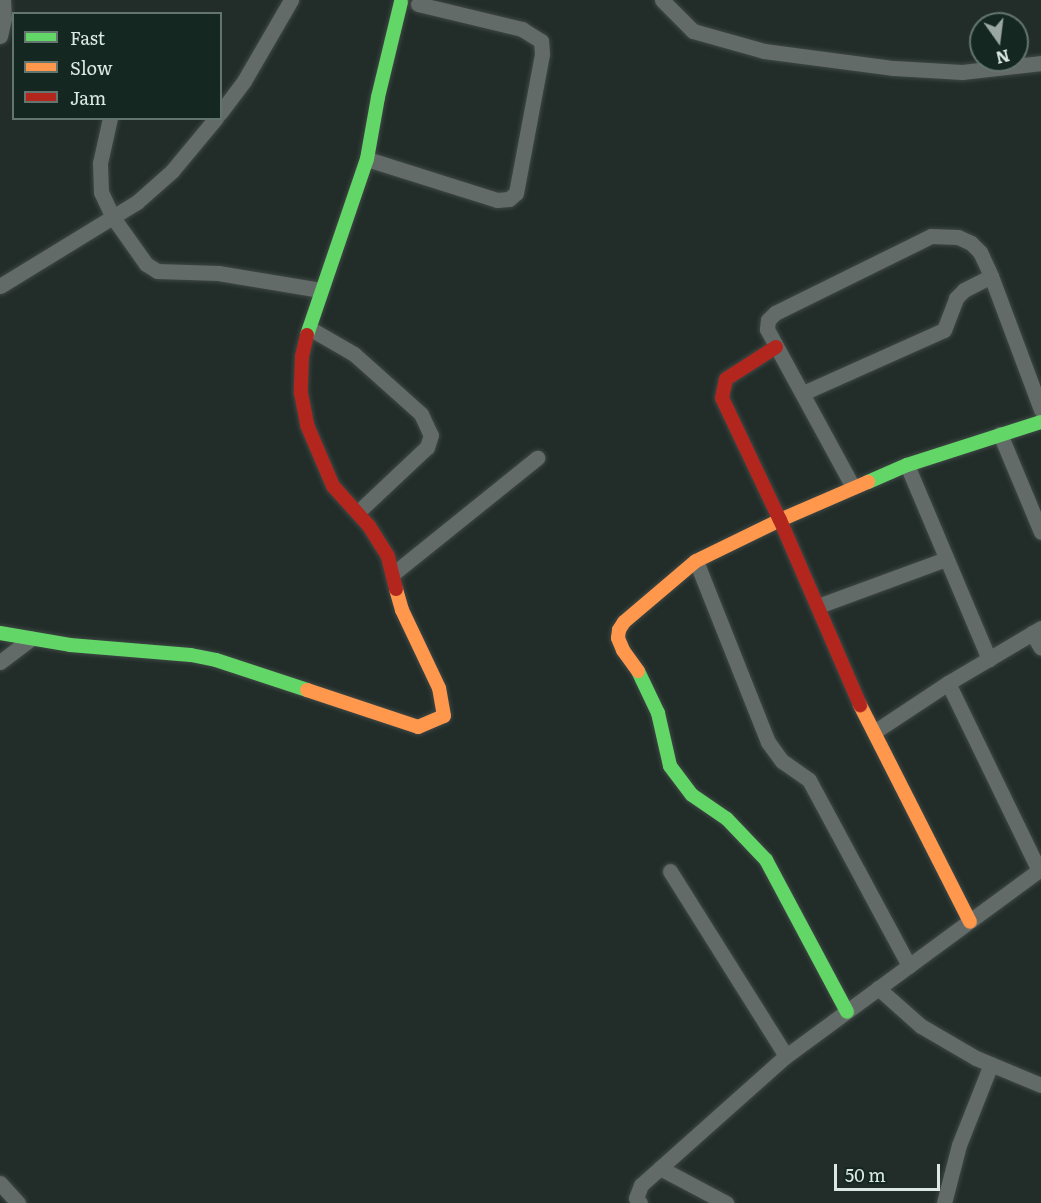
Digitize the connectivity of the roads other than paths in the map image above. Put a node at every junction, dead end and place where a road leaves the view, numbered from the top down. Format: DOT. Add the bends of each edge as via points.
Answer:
graph roads {
  1 [pos="3,0"];
  2 [pos="291,0"];
  3 [pos="662,0"];
  4 [pos="397,1"];
  5 [pos="420,2"];
  6 [pos="5,36"];
  7 [pos="1041,63"];
  8 [pos="222,110"];
  9 [pos="110,120"];
  10 [pos="214,120"];
  11 [pos="367,159"];
  12 [pos="112,216"];
  13 [pos="992,276"];
  14 [pos="0,286"];
  15 [pos="321,290"];
  16 [pos="309,328"];
  17 [pos="776,346"];
  18 [pos="803,393"];
  19 [pos="1041,411"];
  20 [pos="1041,422"];
  21 [pos="1000,434"];
  22 [pos="537,458"];
  23 [pos="907,465"];
  24 [pos="854,487"];
  25 [pos="358,512"];
  26 [pos="780,520"];
  27 [pos="1041,532"];
  28 [pos="946,559"];
  29 [pos="696,561"];
  30 [pos="394,573"];
  31 [pos="818,606"];
  32 [pos="1037,631"];
  33 [pos="0,633"];
  34 [pos="31,639"];
  35 [pos="1041,648"];
  36 [pos="989,659"];
  37 [pos="0,662"];
  38 [pos="948,683"];
  39 [pos="874,732"];
  40 [pos="1040,869"];
  41 [pos="670,871"];
  42 [pos="970,922"];
  43 [pos="909,966"];
  44 [pos="878,988"];
  45 [pos="847,1012"];
  46 [pos="786,1056"];
  47 [pos="991,1064"];
  48 [pos="1041,1085"];
  49 [pos="660,1168"];
  50 [pos="0,1183"];
  51 [pos="18,1203"];
  52 [pos="640,1203"];
  53 [pos="726,1203"];
  54 [pos="944,1203"];
  1 -- 6 [label="street"];
  2 -- 8 [label="street" via="244,81"];
  3 -- 7 [label="street" via="693,31 764,51 873,66 962,72"];
  4 -- 5 [label="street"];
  4 -- 11 [label="street"];
  5 -- 11 [label="street" via="522,29 541,41 542,54 516,193 509,199 497,200"];
  9 -- 12 [label="street" via="99,178"];
  10 -- 12 [label="street" via="172,171 137,202"];
  11 -- 15 [label="street"];
  12 -- 14 [label="street"];
  12 -- 15 [label="street" via="146,264 157,271 218,273"];
  13 -- 17 [label="street" via="971,243 958,237 931,236 775,314 768,320 767,329"];
  13 -- 18 [label="street" via="956,298 944,330"];
  13 -- 19 [label="street"];
  15 -- 16 [label="street"];
  16 -- 25 [label="street" via="300,377 307,425 333,486"];
  16 -- 25 [label="street" via="354,354 421,414 431,435 427,447"];
  17 -- 18 [label="street"];
  17 -- 26 [label="street" via="726,379 722,398"];
  18 -- 24 [label="street"];
  20 -- 21 [label="street"];
  21 -- 23 [label="street"];
  21 -- 27 [label="street"];
  22 -- 30 [label="street"];
  23 -- 24 [label="street"];
  23 -- 28 [label="street"];
  24 -- 26 [label="street"];
  25 -- 30 [label="street" via="384,547"];
  26 -- 29 [label="street"];
  26 -- 31 [label="street"];
  28 -- 31 [label="street"];
  28 -- 36 [label="street"];
  29 -- 43 [label="street" via="768,742 782,761 809,780"];
  29 -- 45 [label="street" via="624,622 618,638 658,713 670,766 692,795 727,819 766,860"];
  30 -- 34 [label="street" via="402,610 444,704 444,716 418,727 216,660"];
  31 -- 39 [label="street"];
  32 -- 35 [label="street"];
  32 -- 36 [label="street"];
  33 -- 34 [label="street"];
  34 -- 37 [label="street"];
  36 -- 38 [label="street"];
  38 -- 39 [label="street"];
  38 -- 40 [label="street"];
  39 -- 42 [label="street"];
  40 -- 42 [label="street"];
  41 -- 46 [label="street"];
  42 -- 43 [label="street"];
  43 -- 44 [label="street"];
  44 -- 45 [label="street"];
  44 -- 47 [label="street" via="921,1026"];
  45 -- 46 [label="street"];
  46 -- 49 [label="street"];
  47 -- 48 [label="street"];
  47 -- 54 [label="street" via="959,1145"];
  49 -- 52 [label="street" via="641,1185 636,1198"];
  49 -- 53 [label="street"];
  50 -- 51 [label="street"];
}
